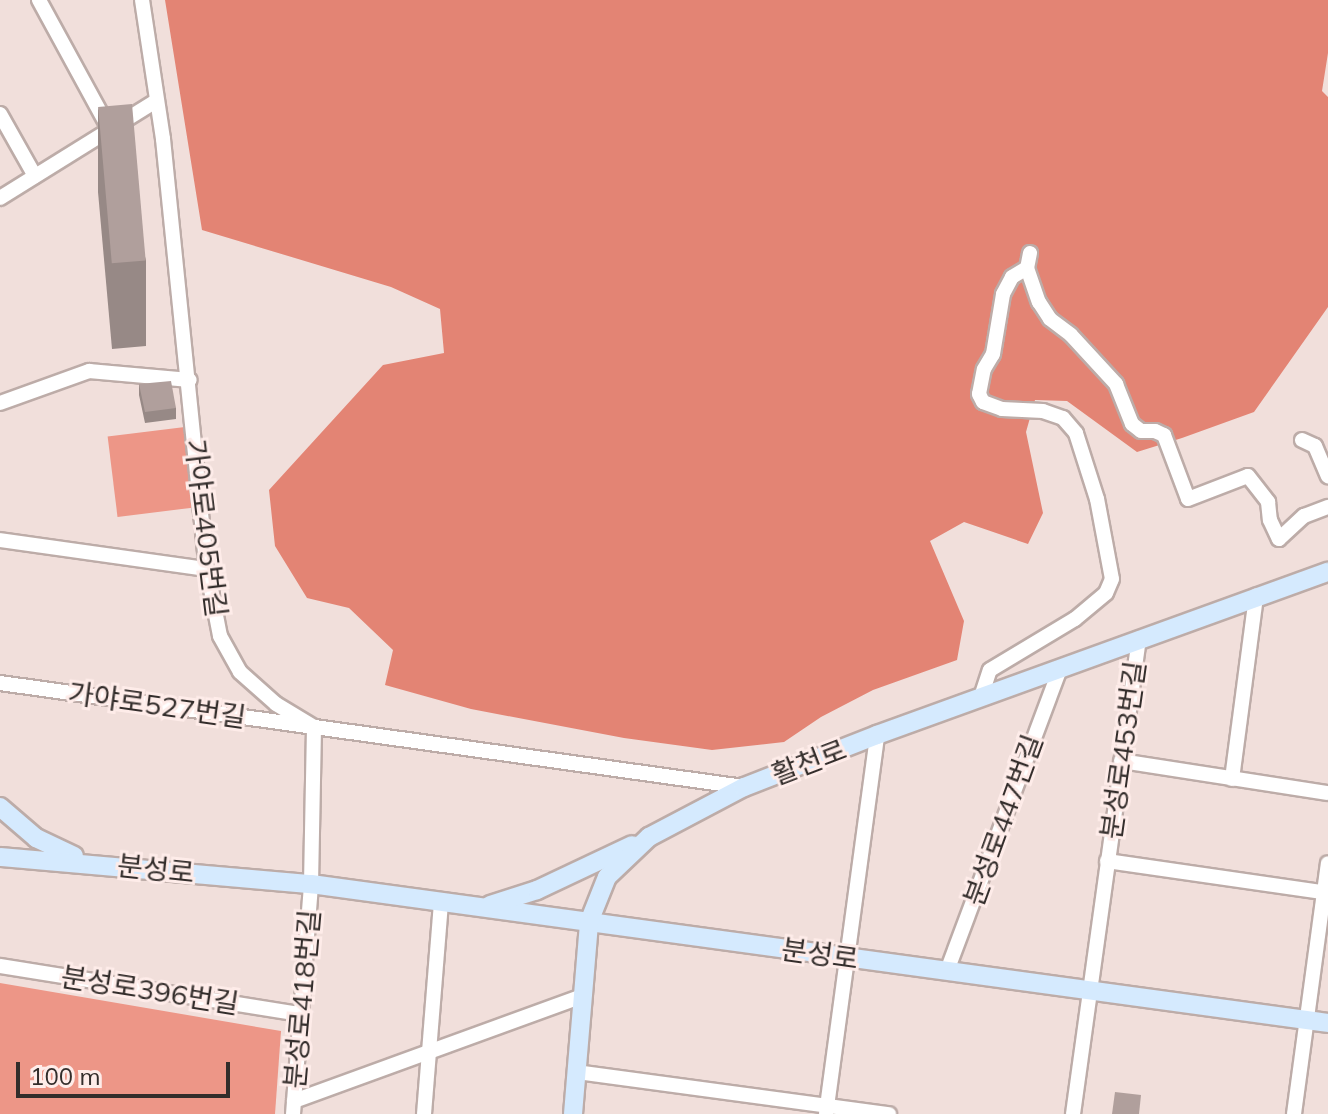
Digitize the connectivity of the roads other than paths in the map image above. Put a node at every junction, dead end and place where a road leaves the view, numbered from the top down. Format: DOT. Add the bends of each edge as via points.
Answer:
graph roads {
  1 [pos="39,0"];
  2 [pos="142,0"];
  3 [pos="156,101"];
  4 [pos="0,114"];
  5 [pos="110,130"];
  6 [pos="35,176"];
  7 [pos="0,198"];
  8 [pos="190,380"];
  9 [pos="0,403"];
  10 [pos="1302,440"];
  11 [pos="1328,476"];
  12 [pos="1328,507"];
  13 [pos="0,540"];
  14 [pos="207,569"];
  15 [pos="1328,572"];
  16 [pos="1256,596"];
  17 [pos="1139,639"];
  18 [pos="1060,669"];
  19 [pos="0,683"];
  20 [pos="981,697"];
  21 [pos="314,727"];
  22 [pos="877,735"];
  23 [pos="1121,761"];
  24 [pos="1232,779"];
  25 [pos="744,787"];
  26 [pos="1328,793"];
  27 [pos="0,807"];
  28 [pos="649,837"];
  29 [pos="0,857"];
  30 [pos="1107,861"];
  31 [pos="95,863"];
  32 [pos="1328,863"];
  33 [pos="311,884"];
  34 [pos="1326,893"];
  35 [pos="441,902"];
  36 [pos="481,907"];
  37 [pos="589,922"];
  38 [pos="846,957"];
  39 [pos="0,966"];
  40 [pos="947,971"];
  41 [pos="1088,990"];
  42 [pos="583,996"];
  43 [pos="301,1014"];
  44 [pos="1307,1020"];
  45 [pos="1328,1023"];
  46 [pos="429,1052"];
  47 [pos="577,1072"];
  48 [pos="293,1107"];
  49 [pos="826,1110"];
  50 [pos="424,1114"];
  51 [pos="573,1114"];
  52 [pos="889,1114"];
  53 [pos="1073,1114"];
  54 [pos="1294,1114"];
  1 -- 5 [label="street"];
  2 -- 3 [label="street, 가야로405번길"];
  3 -- 5 [label="street"];
  3 -- 8 [label="street, 가야로405번길"];
  4 -- 6 [label="street"];
  5 -- 6 [label="street"];
  6 -- 7 [label="street"];
  8 -- 9 [label="street" via="89,371"];
  8 -- 14 [label="street, 가야로405번길"];
  10 -- 11 [label="street" via="1315,446"];
  12 -- 20 [label="street" via="1304,516 1279,539 1268,502 1248,476 1188,499 1164,435 1132,424 1116,384 1050,319 1039,302 1029,261 1003,294 993,354 979,394 983,402 1002,409 1043,411 1063,418 1076,433 1097,499 1112,579 1106,593 1075,619 990,670"];
  13 -- 14 [label="street"];
  14 -- 21 [label="street, 가야로405번길" via="220,636 240,672 276,704"];
  15 -- 16 [label="main road, 활천로"];
  16 -- 17 [label="main road, 활천로"];
  16 -- 24 [label="street"];
  17 -- 18 [label="main road, 활천로"];
  17 -- 23 [label="street, 분성로453번길"];
  18 -- 20 [label="main road, 활천로"];
  18 -- 40 [label="street, 분성로447번길"];
  19 -- 21 [label="street, 가야로527번길"];
  20 -- 22 [label="main road, 활천로"];
  21 -- 25 [label="street, 가야로405번길"];
  21 -- 33 [label="street"];
  22 -- 25 [label="main road, 활천로"];
  22 -- 38 [label="street"];
  23 -- 24 [label="street"];
  23 -- 30 [label="street, 분성로453번길"];
  24 -- 26 [label="street"];
  25 -- 28 [label="main road, 활천로"];
  27 -- 31 [label="main road" via="55,850"];
  28 -- 36 [label="main road" via="537,890"];
  28 -- 37 [label="main road, 활천로" via="607,877"];
  29 -- 31 [label="main road, 분성로"];
  30 -- 34 [label="street, 분성로453번길"];
  30 -- 41 [label="street, 분성로453번길"];
  31 -- 33 [label="main road, 분성로"];
  32 -- 34 [label="street"];
  33 -- 35 [label="main road, 분성로"];
  33 -- 43 [label="street, 분성로418번길"];
  34 -- 44 [label="street"];
  35 -- 36 [label="main road, 분성로"];
  35 -- 46 [label="street"];
  36 -- 37 [label="main road, 분성로"];
  37 -- 38 [label="main road, 분성로"];
  37 -- 42 [label="main road, 활천로"];
  38 -- 40 [label="main road, 분성로"];
  38 -- 49 [label="street"];
  39 -- 43 [label="street, 분성로396번길"];
  40 -- 41 [label="main road, 분성로"];
  41 -- 44 [label="main road, 분성로"];
  41 -- 53 [label="street, 분성로453번길"];
  42 -- 46 [label="street"];
  42 -- 47 [label="main road, 활천로"];
  43 -- 48 [label="street, 분성로418번길"];
  44 -- 45 [label="main road, 분성로"];
  44 -- 54 [label="street"];
  46 -- 48 [label="street"];
  46 -- 50 [label="street"];
  47 -- 49 [label="street"];
  47 -- 51 [label="main road, 활천로"];
  49 -- 52 [label="street"];
}
